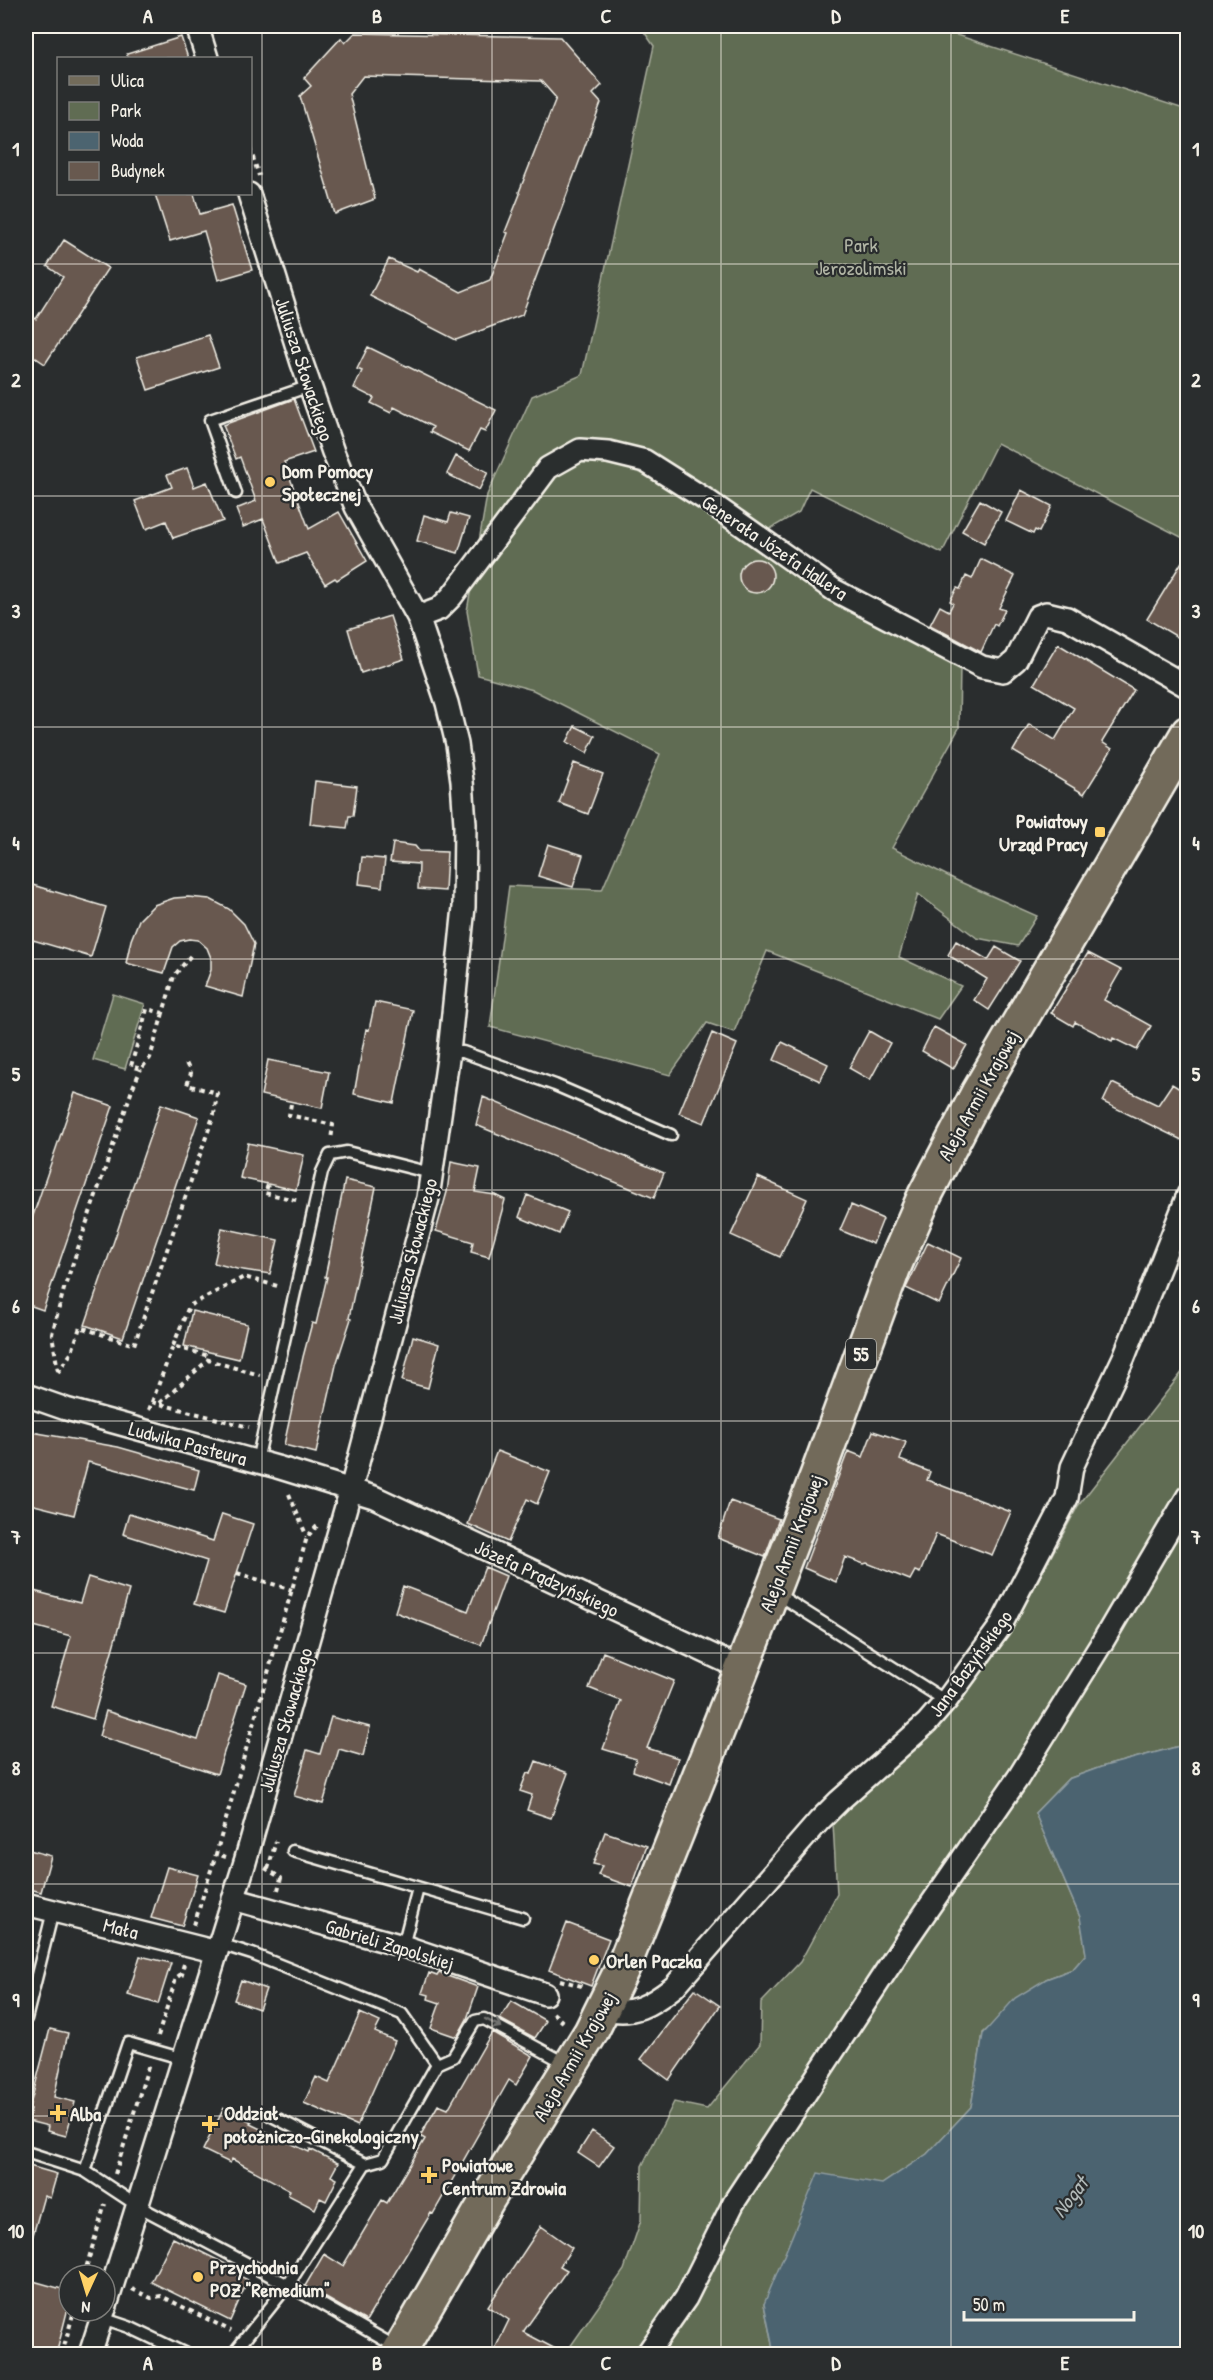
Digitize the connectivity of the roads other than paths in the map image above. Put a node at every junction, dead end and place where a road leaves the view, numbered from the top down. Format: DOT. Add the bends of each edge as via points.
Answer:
graph roads {
  1 [pos="196,26"];
  2 [pos="207,57"];
  3 [pos="255,188"];
  4 [pos="310,386"];
  5 [pos="236,493"];
  6 [pos="418,617"];
  7 [pos="1188,687"];
  8 [pos="1188,733"];
  9 [pos="449,1052"];
  10 [pos="671,1135"];
  11 [pos="431,1173"];
  12 [pos="1188,1195"];
  13 [pos="26,1395"];
  14 [pos="267,1464"];
  15 [pos="351,1489"];
  16 [pos="1188,1496"];
  17 [pos="771,1590"];
  18 [pos="742,1670"];
  19 [pos="946,1701"];
  20 [pos="293,1851"];
  21 [pos="418,1888"];
  22 [pos="233,1899"];
  23 [pos="26,1904"];
  24 [pos="53,1911"];
  25 [pos="523,1918"];
  26 [pos="403,1946"];
  27 [pos="218,1948"];
  28 [pos="545,1994"];
  29 [pos="603,2008"];
  30 [pos="26,2019"];
  31 [pos="184,2059"];
  32 [pos="437,2064"];
  33 [pos="570,2066"];
  34 [pos="270,2115"];
  35 [pos="26,2152"];
  36 [pos="365,2164"];
  37 [pos="85,2171"];
  38 [pos="138,2206"];
  39 [pos="117,2272"];
  40 [pos="288,2285"];
  41 [pos="117,2320"];
  42 [pos="101,2323"];
  43 [pos="399,2352"];
  44 [pos="90,2355"];
  45 [pos="186,2355"];
  46 [pos="233,2355"];
  47 [pos="647,2355"];
  1 -- 2 [label="street"];
  3 -- 4 [label="street, Juliusza Słowackiego"];
  4 -- 5 [label="lane" via="210,420"];
  4 -- 6 [label="street, Juliusza Słowackiego" via="356,507"];
  6 -- 7 [label="street, Generała Józefa Hallera" via="439,609 452,596 548,468 580,450 608,452 645,460 834,590 982,667 1003,671 1016,660 1038,616 1046,613 1067,618"];
  6 -- 9 [label="street, Juliusza Słowackiego" via="447,703 464,802 464,907"];
  8 -- 17 [label="main road, Aleja Armii Krajowej / 55" via="978,1093 925,1195"];
  9 -- 10 [label="lane" via="463,1052 555,1085"];
  9 -- 11 [label="street, Juliusza Słowackiego"];
  11 -- 14 [label="lane" via="347,1152 330,1155 322,1172 264,1431"];
  11 -- 15 [label="street, Juliusza Słowackiego" via="428,1198"];
  12 -- 19 [label="street, Jana Bażyńskiego" via="1124,1357 1072,1467 1066,1498 1000,1627"];
  13 -- 14 [label="street, Ludwika Pasteura" via="50,1405"];
  14 -- 15 [label="street, Ludwika Pasteura"];
  15 -- 18 [label="street, Józefa Prądzyńskiego"];
  15 -- 22 [label="street, Juliusza Słowackiego"];
  16 -- 47 [label="street" via="1018,1778 906,1939 734,2202 687,2298"];
  17 -- 18 [label="main road, Aleja Armii Krajowej / 55"];
  17 -- 19 [label="lane"];
  18 -- 29 [label="main road, Aleja Armii Krajowej / 55" via="624,1965"];
  19 -- 29 [label="street, Jana Bażyńskiego" via="819,1821 674,1988 629,2012"];
  20 -- 21 [label="lane"];
  21 -- 25 [label="lane"];
  21 -- 26 [label="lane"];
  22 -- 26 [label="street, Gabrieli Zapolskiej"];
  22 -- 27 [label="street, Juliusza Słowackiego"];
  23 -- 24 [label="street, Mała"];
  24 -- 27 [label="street, Mała"];
  24 -- 30 [label="lane"];
  26 -- 28 [label="street, Gabrieli Zapolskiej"];
  27 -- 31 [label="street, Juliusza Słowackiego"];
  27 -- 32 [label="lane" via="252,1954 402,2014"];
  29 -- 33 [label="main road, Aleja Armii Krajowej / 55"];
  31 -- 37 [label="lane" via="128,2043"];
  31 -- 38 [label="street, Juliusza Słowackiego"];
  32 -- 33 [label="lane, one-way" via="453,2057 475,2021 484,2019"];
  32 -- 36 [label="lane" via="383,2159"];
  33 -- 43 [label="main road, Aleja Armii Krajowej / 55"];
  34 -- 36 [label="lane"];
  35 -- 37 [label="lane"];
  36 -- 40 [label="lane"];
  37 -- 38 [label="lane"];
  38 -- 39 [label="street, Juliusza Słowackiego"];
  38 -- 40 [label="lane"];
  40 -- 43 [label="lane"];
  40 -- 46 [label="lane"];
  41 -- 45 [label="lane"];
  42 -- 44 [label="street, Juliusza Słowackiego"];
}
